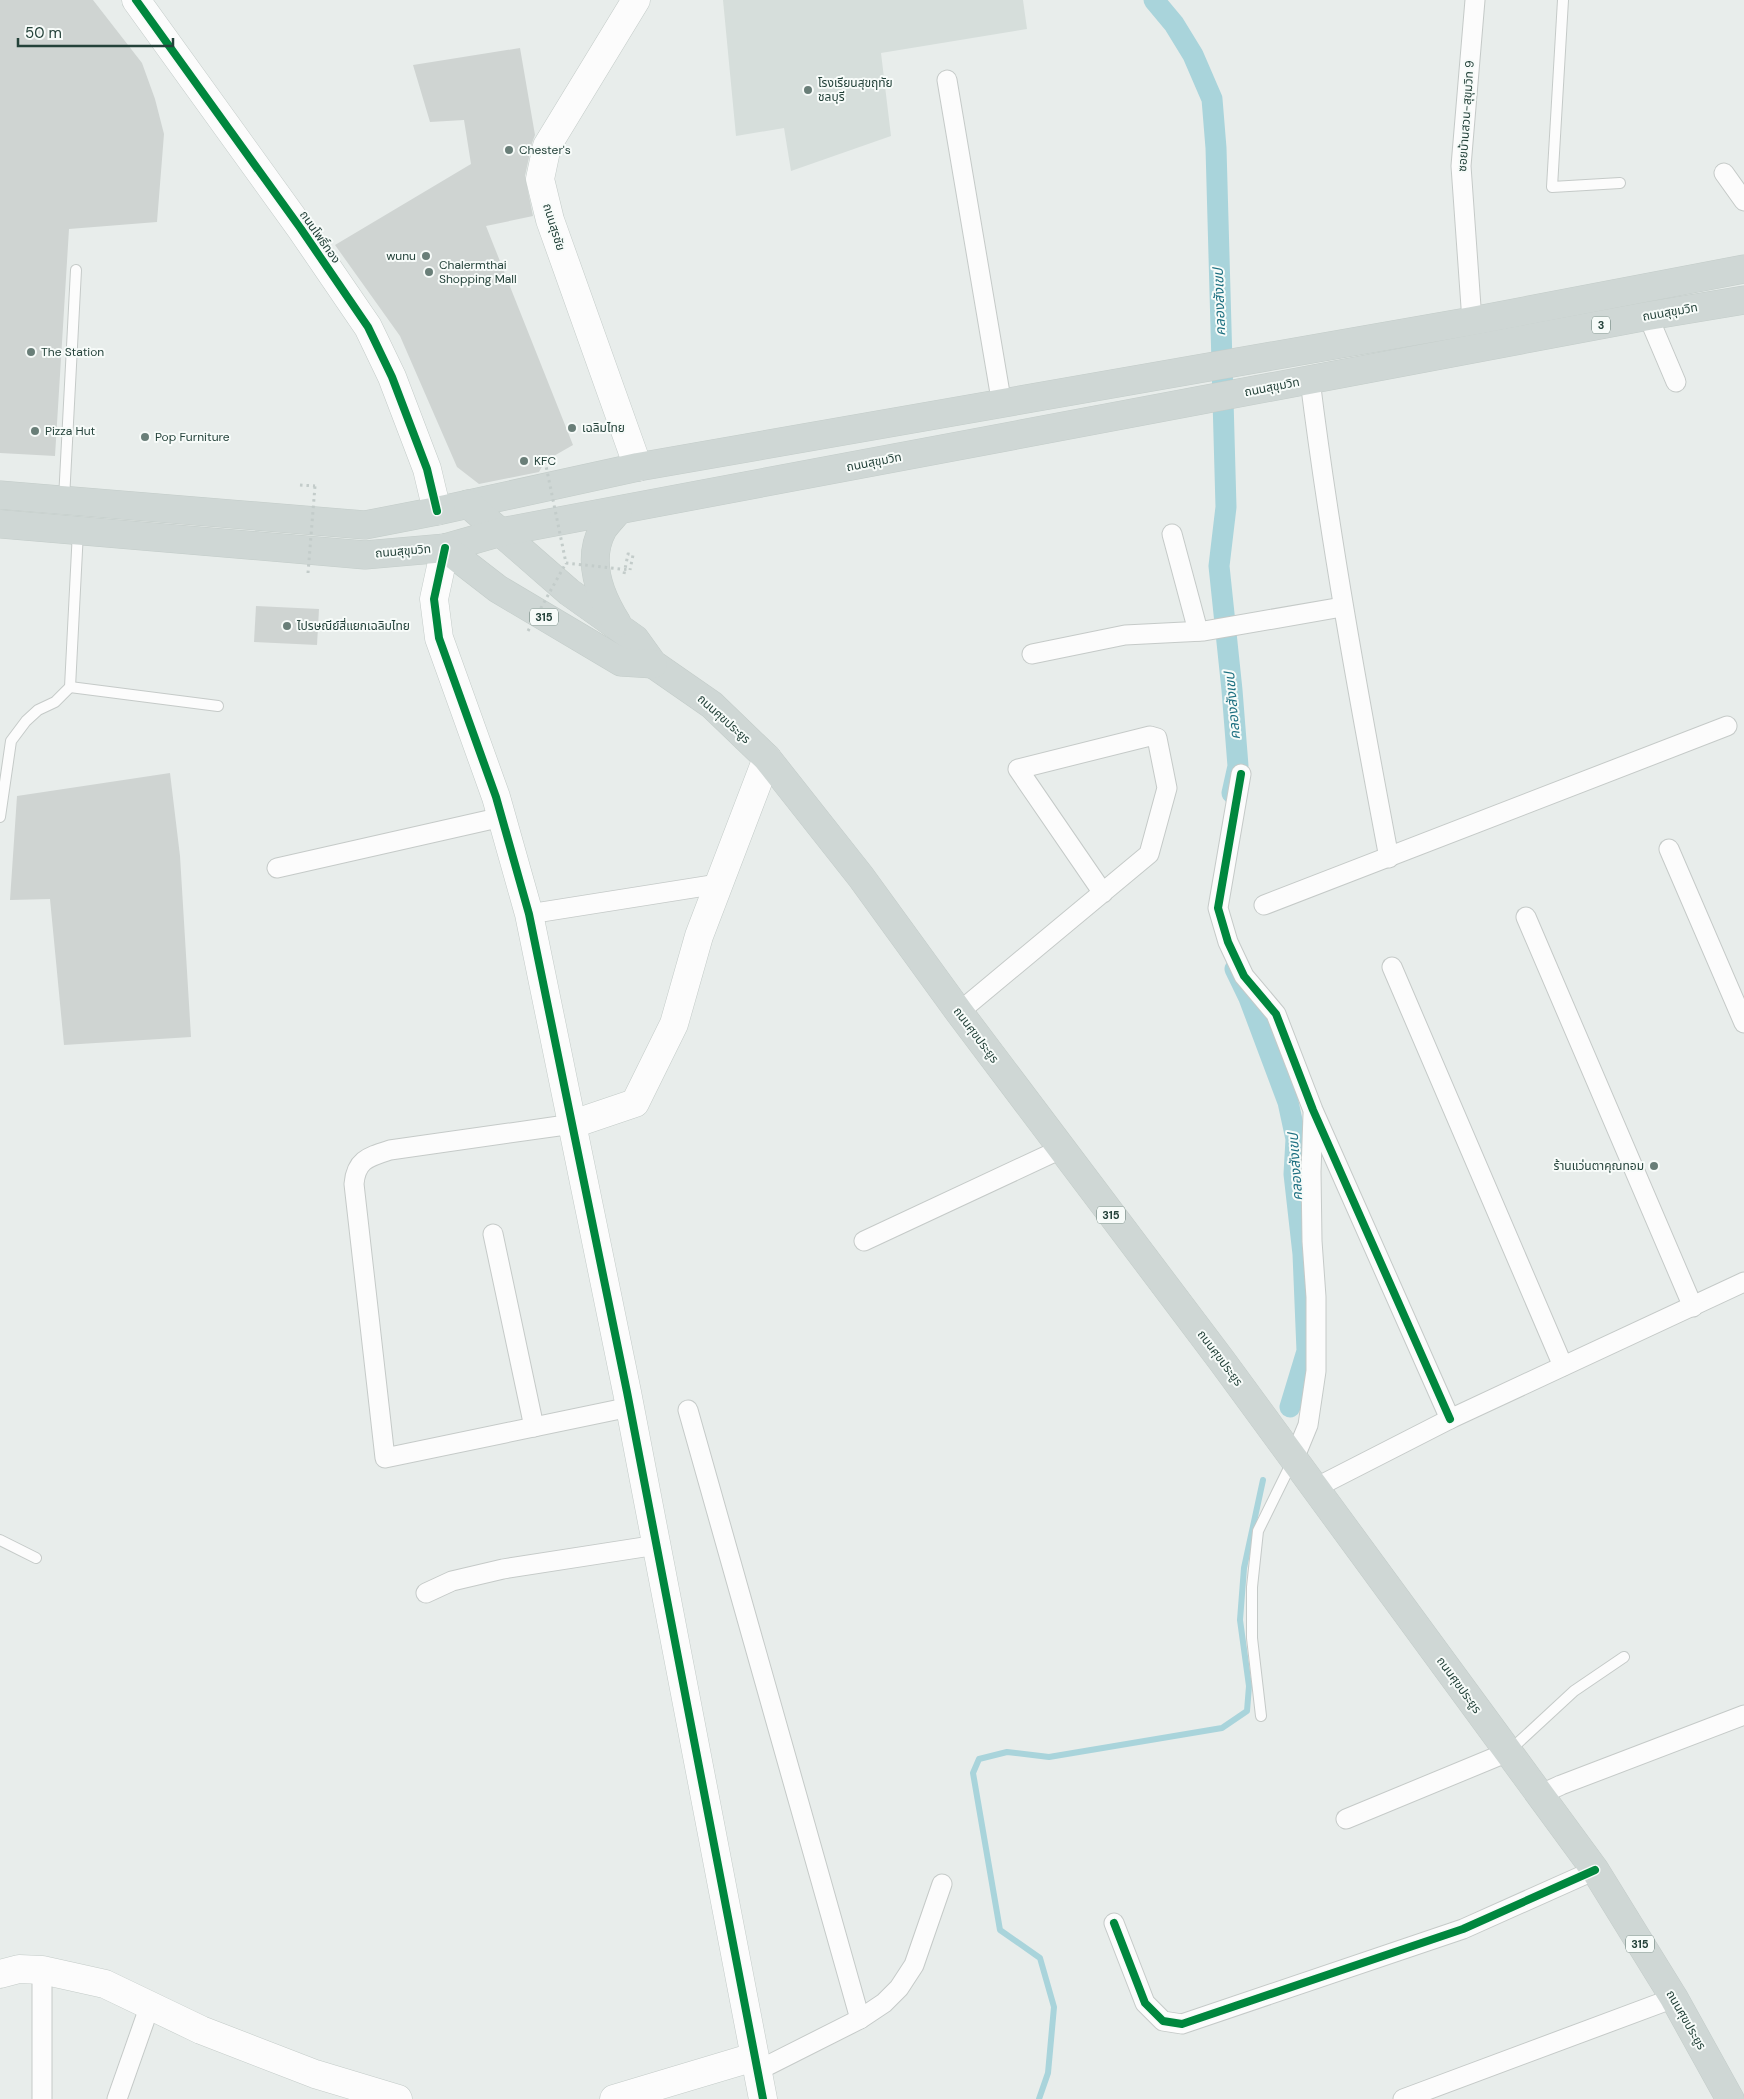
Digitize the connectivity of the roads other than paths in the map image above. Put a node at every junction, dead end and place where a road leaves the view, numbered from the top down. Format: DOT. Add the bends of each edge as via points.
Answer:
graph roads {
  1 [pos="136,0"];
  2 [pos="636,0"];
  3 [pos="1475,0"];
  4 [pos="1563,0"];
  5 [pos="947,80"];
  6 [pos="1724,173"];
  7 [pos="1620,184"];
  8 [pos="1744,201"];
  9 [pos="1744,269"];
  10 [pos="76,270"];
  11 [pos="1744,300"];
  12 [pos="1648,316"];
  13 [pos="1464,322"];
  14 [pos="1467,350"];
  15 [pos="1310,380"];
  16 [pos="1676,382"];
  17 [pos="1002,404"];
  18 [pos="638,467"];
  19 [pos="0,495"];
  20 [pos="64,500"];
  21 [pos="468,504"];
  22 [pos="437,511"];
  23 [pos="618,511"];
  24 [pos="0,524"];
  25 [pos="78,530"];
  26 [pos="501,532"];
  27 [pos="1172,534"];
  28 [pos="445,548"];
  29 [pos="1342,607"];
  30 [pos="620,627"];
  31 [pos="1201,631"];
  32 [pos="1032,654"];
  33 [pos="653,664"];
  34 [pos="70,687"];
  35 [pos="218,706"];
  36 [pos="1726,726"];
  37 [pos="767,758"];
  38 [pos="1241,774"];
  39 [pos="0,817"];
  40 [pos="502,817"];
  41 [pos="1669,850"];
  42 [pos="1389,858"];
  43 [pos="277,868"];
  44 [pos="718,884"];
  45 [pos="1103,893"];
  46 [pos="1264,905"];
  47 [pos="528,914"];
  48 [pos="1526,917"];
  49 [pos="1392,967"];
  50 [pos="959,1012"];
  51 [pos="1744,1022"];
  52 [pos="1313,1110"];
  53 [pos="573,1124"];
  54 [pos="1061,1149"];
  55 [pos="492,1234"];
  56 [pos="864,1241"];
  57 [pos="1744,1282"];
  58 [pos="1693,1306"];
  59 [pos="1564,1366"];
  60 [pos="630,1407"];
  61 [pos="688,1410"];
  62 [pos="1450,1419"];
  63 [pos="534,1427"];
  64 [pos="1294,1459"];
  65 [pos="1315,1488"];
  66 [pos="0,1540"];
  67 [pos="657,1545"];
  68 [pos="36,1558"];
  69 [pos="426,1593"];
  70 [pos="1624,1657"];
  71 [pos="1744,1715"];
  72 [pos="1261,1716"];
  73 [pos="1508,1752"];
  74 [pos="1539,1796"];
  75 [pos="1346,1819"];
  76 [pos="1595,1870"];
  77 [pos="942,1884"];
  78 [pos="1114,1923"];
  79 [pos="42,1970"];
  80 [pos="0,1974"];
  81 [pos="1674,1998"];
  82 [pos="150,2005"];
  83 [pos="860,2019"];
  84 [pos="756,2064"];
  85 [pos="42,2099"];
  86 [pos="116,2099"];
  87 [pos="398,2099"];
  88 [pos="614,2099"];
  89 [pos="763,2099"];
  90 [pos="1403,2099"];
  91 [pos="1730,2099"];
  1 -- 22 [label="street, ถนนโพธิ์ทอง" via="368,327 392,377 427,469"];
  2 -- 18 [label="street, ถนนสุรชัย" via="548,146 540,179 550,220"];
  3 -- 13 [label="street, ซอยบ้านสวน-สุขุมวิท 9" via="1461,166"];
  4 -- 7 [label="lane" via="1552,187"];
  5 -- 17 [label="street"];
  6 -- 8 [label="street"];
  9 -- 13 [label="main road, 3"];
  10 -- 20 [label="lane"];
  11 -- 12 [label="main road, ถนนสุขุมวิท / 3"];
  12 -- 14 [label="main road, ถนนสุขุมวิท / 3"];
  12 -- 16 [label="street"];
  13 -- 14 [label="main road"];
  13 -- 17 [label="main road"];
  14 -- 15 [label="main road, ถนนสุขุมวิท"];
  15 -- 23 [label="main road, ถนนสุขุมวิท"];
  15 -- 29 [label="street"];
  17 -- 18 [label="main road"];
  18 -- 21 [label="main road"];
  19 -- 20 [label="main road"];
  20 -- 22 [label="main road" via="365,524"];
  21 -- 22 [label="main road"];
  21 -- 26 [label="main road, ถนนศุขประยูร"];
  22 -- 28 [label="main road"];
  23 -- 26 [label="main road, ถนนสุขุมวิท"];
  23 -- 30 [label="main road" via="597,542 596,573 605,604"];
  24 -- 25 [label="main road, ถนนสุขุมวิท"];
  25 -- 28 [label="main road, ถนนสุขุมวิท" via="365,554"];
  25 -- 34 [label="lane"];
  26 -- 28 [label="main road, ถนนสุขุมวิท"];
  26 -- 30 [label="main road, ถนนศุขประยูร / 315" via="569,592"];
  27 -- 31 [label="street"];
  28 -- 33 [label="main road, 315" via="498,589 621,662"];
  28 -- 40 [label="street" via="434,599 439,638"];
  29 -- 31 [label="street"];
  29 -- 42 [label="street"];
  30 -- 33 [label="main road, ถนนศุขประยูร / 315" via="635,639"];
  31 -- 32 [label="street" via="1126,635"];
  33 -- 37 [label="main road, ถนนศุขประยูร / 315" via="712,705"];
  34 -- 35 [label="lane"];
  34 -- 39 [label="lane" via="55,702 38,710 11,741"];
  36 -- 42 [label="street"];
  37 -- 44 [label="street"];
  37 -- 50 [label="main road, ถนนศุขประยูร / 315" via="861,877"];
  38 -- 52 [label="street" via="1218,908 1228,942 1244,976 1276,1014"];
  40 -- 43 [label="street"];
  40 -- 47 [label="street"];
  41 -- 51 [label="street"];
  42 -- 46 [label="street"];
  44 -- 47 [label="street"];
  44 -- 53 [label="street" via="699,936 674,1024 635,1103"];
  45 -- 45 [label="street" via="1018,769 1150,736 1157,738 1167,788 1149,854"];
  45 -- 50 [label="street"];
  47 -- 53 [label="street"];
  48 -- 58 [label="street"];
  49 -- 59 [label="street"];
  50 -- 54 [label="main road, ถนนศุขประยูร / 315"];
  52 -- 62 [label="street"];
  52 -- 64 [label="street" via="1310,1172 1316,1370 1308,1425"];
  53 -- 60 [label="street"];
  53 -- 63 [label="street" via="390,1150 369,1156 355,1170 386,1458"];
  54 -- 56 [label="street"];
  54 -- 64 [label="main road, ถนนศุขประยูร / 315"];
  55 -- 63 [label="street"];
  57 -- 58 [label="street"];
  58 -- 59 [label="street"];
  59 -- 62 [label="street"];
  60 -- 63 [label="street"];
  60 -- 67 [label="street"];
  61 -- 83 [label="street"];
  62 -- 65 [label="street"];
  64 -- 65 [label="main road, ถนนศุขประยูร / 315"];
  64 -- 72 [label="lane" via="1258,1531 1252,1587 1252,1638"];
  65 -- 73 [label="main road, ถนนศุขประยูร / 315"];
  66 -- 68 [label="lane"];
  67 -- 69 [label="street" via="503,1569 452,1580"];
  67 -- 84 [label="street"];
  70 -- 73 [label="lane" via="1574,1691"];
  71 -- 74 [label="street"];
  73 -- 74 [label="main road, ถนนศุขประยูร / 315"];
  73 -- 75 [label="street"];
  74 -- 76 [label="main road, ถนนศุขประยูร / 315"];
  76 -- 78 [label="street" via="1463,1930 1182,2024 1163,2021 1145,2003"];
  76 -- 81 [label="main road, ถนนศุขประยูร / 315"];
  77 -- 83 [label="street" via="914,1965 899,1988"];
  79 -- 80 [label="street" via="19,1969"];
  79 -- 82 [label="street" via="105,1984"];
  79 -- 85 [label="street"];
  81 -- 90 [label="street"];
  81 -- 91 [label="main road, ถนนศุขประยูร / 315"];
  82 -- 86 [label="street"];
  82 -- 87 [label="street" via="201,2030 315,2074"];
  83 -- 84 [label="street"];
  84 -- 88 [label="street"];
  84 -- 89 [label="street"];
}
